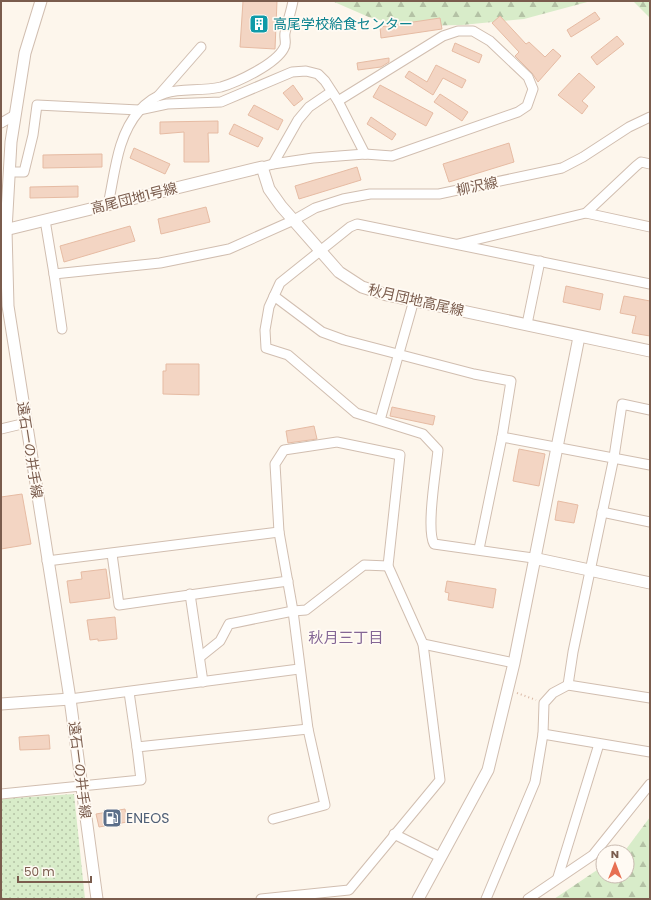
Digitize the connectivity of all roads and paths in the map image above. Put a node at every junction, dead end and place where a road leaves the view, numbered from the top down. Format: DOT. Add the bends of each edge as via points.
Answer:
graph roads {
  1 [pos="41,1"];
  2 [pos="293,1"];
  3 [pos="200,47"];
  4 [pos="331,92"];
  5 [pos="159,95"];
  6 [pos="338,101"];
  7 [pos="139,110"];
  8 [pos="15,115"];
  9 [pos="650,117"];
  10 [pos="1,123"];
  11 [pos="365,154"];
  12 [pos="273,164"];
  13 [pos="650,164"];
  14 [pos="262,167"];
  15 [pos="9,172"];
  16 [pos="108,205"];
  17 [pos="586,213"];
  18 [pos="45,220"];
  19 [pos="294,220"];
  20 [pos="650,227"];
  21 [pos="3,230"];
  22 [pos="454,245"];
  23 [pos="321,252"];
  24 [pos="540,261"];
  25 [pos="54,274"];
  26 [pos="650,284"];
  27 [pos="274,296"];
  28 [pos="414,300"];
  29 [pos="527,324"];
  30 [pos="62,329"];
  31 [pos="579,337"];
  32 [pos="650,351"];
  33 [pos="397,356"];
  34 [pos="650,410"];
  35 [pos="380,420"];
  36 [pos="26,423"];
  37 [pos="1,428"];
  38 [pos="502,437"];
  39 [pos="555,448"];
  40 [pos="614,457"];
  41 [pos="650,465"];
  42 [pos="602,512"];
  43 [pos="650,522"];
  44 [pos="279,532"];
  45 [pos="479,549"];
  46 [pos="112,554"];
  47 [pos="533,558"];
  48 [pos="47,561"];
  49 [pos="388,566"];
  50 [pos="590,569"];
  51 [pos="288,580"];
  52 [pos="650,583"];
  53 [pos="190,594"];
  54 [pos="293,611"];
  55 [pos="423,644"];
  56 [pos="200,657"];
  57 [pos="514,663"];
  58 [pos="300,669"];
  59 [pos="203,682"];
  60 [pos="568,685"];
  61 [pos="508,690"];
  62 [pos="129,692"];
  63 [pos="650,698"];
  64 [pos="70,699"];
  65 [pos="544,703"];
  66 [pos="1,704"];
  67 [pos="308,729"];
  68 [pos="543,734"];
  69 [pos="599,744"];
  70 [pos="137,747"];
  71 [pos="650,752"];
  72 [pos="650,784"];
  73 [pos="82,786"];
  74 [pos="1,794"];
  75 [pos="273,819"];
  76 [pos="394,834"];
  77 [pos="440,857"];
  78 [pos="558,877"];
  79 [pos="97,899"];
  80 [pos="261,899"];
  81 [pos="418,899"];
  82 [pos="486,899"];
  83 [pos="528,899"];
  1 -- 8 [label="street, 遠石一の井手線" via="25,53"];
  2 -- 5 [label="street" via="285,34 286,46 279,57 220,87 184,89"];
  3 -- 5 [label="street"];
  4 -- 6 [label="street"];
  4 -- 7 [label="street" via="318,74 306,71 292,72 221,102 168,104"];
  4 -- 12 [label="street" via="305,111"];
  5 -- 7 [label="street"];
  6 -- 11 [label="street"];
  6 -- 11 [label="street" via="443,36 458,32 473,31 490,41 528,77 532,89 530,98 527,106 518,112 392,156"];
  7 -- 15 [label="street" via="37,105 24,172"];
  7 -- 16 [label="street" via="126,128 120,146"];
  8 -- 10 [label="street"];
  8 -- 15 [label="street, 遠石一の井手線"];
  9 -- 19 [label="street, 柳沢線" via="562,168 439,194 370,194 343,198 315,208"];
  11 -- 12 [label="street"];
  12 -- 14 [label="street"];
  13 -- 17 [label="street" via="641,162"];
  14 -- 16 [label="street, 高尾団地1号線"];
  14 -- 19 [label="street, 秋月団地高尾線" via="269,189"];
  15 -- 21 [label="street, 遠石一の井手線"];
  16 -- 18 [label="street, 高尾団地1号線"];
  17 -- 20 [label="street"];
  17 -- 22 [label="street"];
  18 -- 21 [label="street, 高尾団地1号線"];
  18 -- 25 [label="street"];
  19 -- 23 [label="street, 秋月団地高尾線"];
  19 -- 25 [label="street, 柳沢線" via="229,249 160,263"];
  21 -- 36 [label="street, 遠石一の井手線" via="8,306"];
  22 -- 23 [label="street" via="357,224"];
  22 -- 24 [label="street"];
  23 -- 27 [label="street" via="280,283"];
  23 -- 28 [label="street, 秋月団地高尾線" via="339,272 362,287"];
  24 -- 26 [label="street"];
  24 -- 29 [label="street"];
  25 -- 30 [label="street"];
  27 -- 33 [label="street" via="322,332"];
  27 -- 35 [label="street" via="269,307 265,330 266,348 288,355 356,413"];
  28 -- 29 [label="street, 秋月団地高尾線"];
  28 -- 33 [label="street"];
  29 -- 31 [label="street, 秋月団地高尾線"];
  31 -- 32 [label="street, 秋月団地高尾線"];
  31 -- 39 [label="street"];
  33 -- 35 [label="street"];
  33 -- 38 [label="street" via="511,380"];
  34 -- 40 [label="street" via="622,404"];
  35 -- 45 [label="street" via="423,434 438,450 431,523 434,544"];
  36 -- 37 [label="street"];
  36 -- 48 [label="street, 遠石一の井手線"];
  38 -- 39 [label="street"];
  38 -- 45 [label="street"];
  39 -- 40 [label="street"];
  39 -- 47 [label="street"];
  40 -- 41 [label="street"];
  40 -- 42 [label="street"];
  42 -- 43 [label="street"];
  42 -- 50 [label="street"];
  44 -- 46 [label="street"];
  44 -- 49 [label="street" via="275,464 284,450 337,442 400,455"];
  44 -- 51 [label="street"];
  45 -- 47 [label="street"];
  46 -- 48 [label="street"];
  46 -- 53 [label="street" via="119,605"];
  47 -- 50 [label="street"];
  47 -- 57 [label="street"];
  48 -- 64 [label="street, 遠石一の井手線"];
  49 -- 54 [label="street" via="364,565 306,610"];
  49 -- 55 [label="street"];
  50 -- 52 [label="street"];
  50 -- 60 [label="street"];
  51 -- 53 [label="street"];
  51 -- 54 [label="street"];
  53 -- 56 [label="street"];
  54 -- 56 [label="street" via="229,624 220,641"];
  54 -- 58 [label="street"];
  55 -- 57 [label="street"];
  55 -- 76 [label="street" via="440,780"];
  56 -- 59 [label="street"];
  57 -- 61 [label="street"];
  58 -- 59 [label="street"];
  58 -- 67 [label="street"];
  59 -- 62 [label="street"];
  60 -- 63 [label="street"];
  60 -- 65 [label="street" via="553,693"];
  61 -- 65 [label="path"];
  61 -- 77 [label="street" via="488,770"];
  62 -- 64 [label="street"];
  62 -- 70 [label="street"];
  64 -- 66 [label="street"];
  64 -- 73 [label="street, 遠石一の井手線"];
  65 -- 68 [label="street"];
  67 -- 70 [label="street"];
  67 -- 75 [label="street" via="325,805"];
  68 -- 69 [label="street"];
  68 -- 82 [label="street" via="535,782"];
  69 -- 71 [label="street"];
  69 -- 78 [label="street"];
  70 -- 73 [label="street" via="141,780"];
  72 -- 78 [label="street" via="593,855"];
  73 -- 74 [label="street"];
  73 -- 79 [label="street, 遠石一の井手線"];
  76 -- 77 [label="street"];
  76 -- 80 [label="street" via="349,890"];
  77 -- 81 [label="street"];
  78 -- 83 [label="street"];
}
